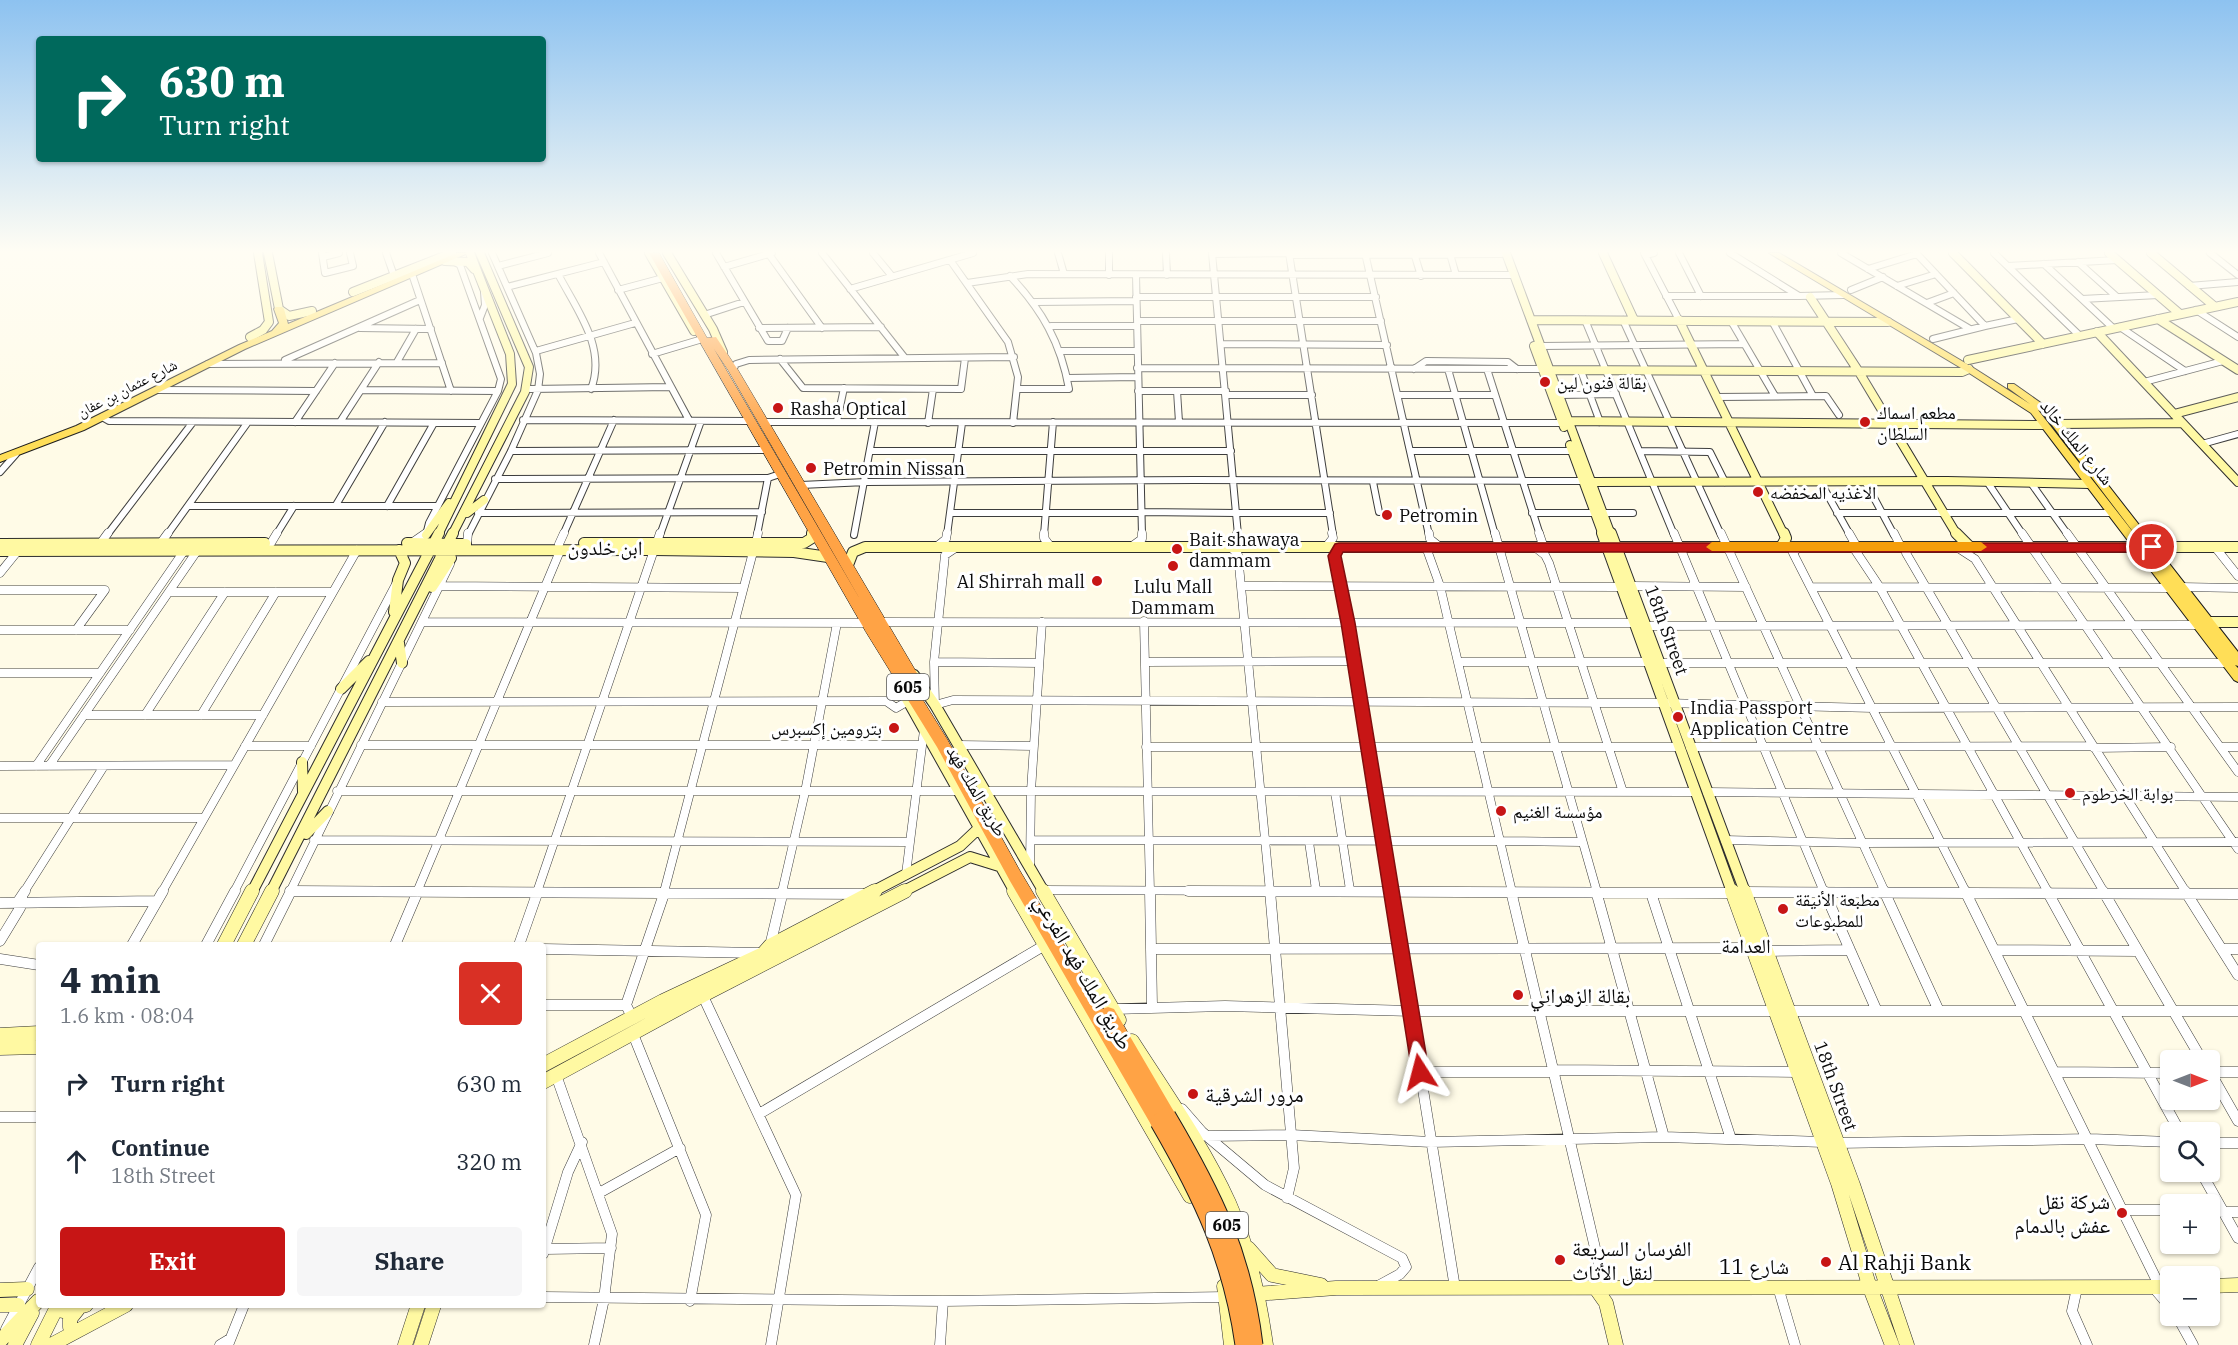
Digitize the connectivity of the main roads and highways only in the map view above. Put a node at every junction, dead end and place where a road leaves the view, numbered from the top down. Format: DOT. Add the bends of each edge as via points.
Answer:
graph roads {
  1 [pos="281,316"];
  2 [pos="301,316"];
  3 [pos="315,316"];
  4 [pos="693,316"];
  5 [pos="697,316"];
  6 [pos="1879,316"];
  7 [pos="1890,316"];
  8 [pos="284,323"];
  9 [pos="270,335"];
  10 [pos="721,362"];
  11 [pos="1969,364"];
  12 [pos="75,422"];
  13 [pos="0,451"];
  14 [pos="9,456"];
  15 [pos="2176,587"];
  16 [pos="873,625"];
  17 [pos="2234,662"];
  18 [pos="2238,677"];
  19 [pos="1167,1114"];
  20 [pos="1244,1345"];
  21 [pos="1254,1345"];
  1 -- 8 [label="main road"];
  2 -- 8 [label="main road, شارع عثمان بن عفان"];
  3 -- 9 [label="main road, شارع عثمان بن عفان"];
  4 -- 10 [label="highway, طريق الملك فهد / 605"];
  5 -- 10 [label="highway, طريق الملك فهد / 605"];
  6 -- 11 [label="main road, شارع الملك خالد"];
  7 -- 11 [label="main road, شارع الملك خالد"];
  8 -- 9 [label="main road"];
  8 -- 12 [label="main road, شارع عثمان بن عفان"];
  9 -- 14 [label="main road, شارع عثمان بن عفان" via="102,417"];
  10 -- 16 [label="highway, طريق الملك فهد / 605" via="766,450 774,476"];
  10 -- 16 [label="highway, طريق الملك فهد / 605" via="733,370 848,565"];
  11 -- 15 [label="main road, شارع الملك خالد" via="2034,411 2138,547"];
  11 -- 15 [label="main road, شارع الملك خالد" via="2032,399 2057,424 2152,547"];
  12 -- 13 [label="main road, شارع عثمان بن عفان"];
  12 -- 14 [label="main road" via="56,434 15,449"];
  15 -- 17 [label="main road, شارع الملك خالد"];
  16 -- 19 [label="highway, طريق الملك فهد / 605" via="1015,876"];
  16 -- 19 [label="highway, طريق الملك فهد / 605" via="905,663"];
  17 -- 18 [label="main road, شارع الملك خالد"];
  19 -- 20 [label="highway, طريق الملك فهد / 605, bridge" via="1221,1239 1235,1286"];
  19 -- 21 [label="highway, طريق الملك فهد / 605, bridge" via="1225,1219 1246,1284"];
}
